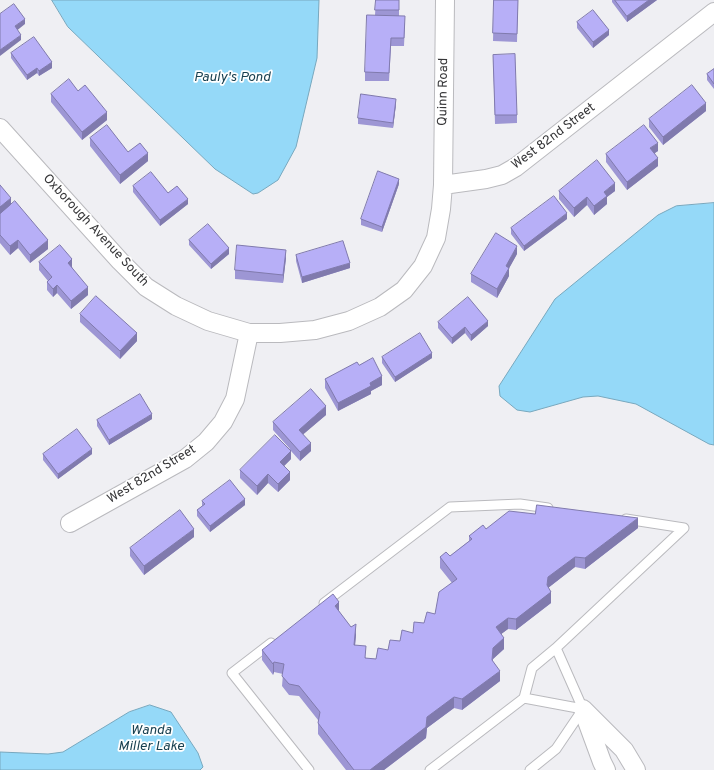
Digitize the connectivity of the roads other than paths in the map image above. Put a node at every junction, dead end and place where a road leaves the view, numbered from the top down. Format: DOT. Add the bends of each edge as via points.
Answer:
graph roads {
  1 [pos="445,0"];
  2 [pos="714,12"];
  3 [pos="0,128"];
  4 [pos="443,185"];
  5 [pos="249,333"];
  6 [pos="560,509"];
  7 [pos="614,517"];
  8 [pos="70,523"];
  9 [pos="319,607"];
  10 [pos="275,640"];
  11 [pos="556,648"];
  12 [pos="524,698"];
  13 [pos="583,709"];
  14 [pos="309,770"];
  15 [pos="430,770"];
  16 [pos="530,770"];
  17 [pos="606,770"];
  18 [pos="636,770"];
  1 -- 4 [label="street, Quinn Road"];
  2 -- 4 [label="street, West 82nd Street" via="516,167 502,175 486,179"];
  3 -- 5 [label="street, Oxborough Avenue South" via="146,287 176,306 208,320"];
  4 -- 5 [label="street" via="436,238 423,266 404,290 380,307 349,321 315,330"];
  5 -- 8 [label="street, West 82nd Street" via="235,399 223,422 206,442 185,458"];
  6 -- 9 [label="lane" via="520,504 450,507"];
  7 -- 11 [label="lane" via="684,528"];
  10 -- 14 [label="lane" via="232,673"];
  11 -- 12 [label="lane" via="532,668"];
  11 -- 13 [label="lane"];
  12 -- 13 [label="lane"];
  12 -- 15 [label="lane"];
  13 -- 16 [label="lane" via="556,749"];
  13 -- 17 [label="street"];
  13 -- 18 [label="street" via="624,750"];
}
